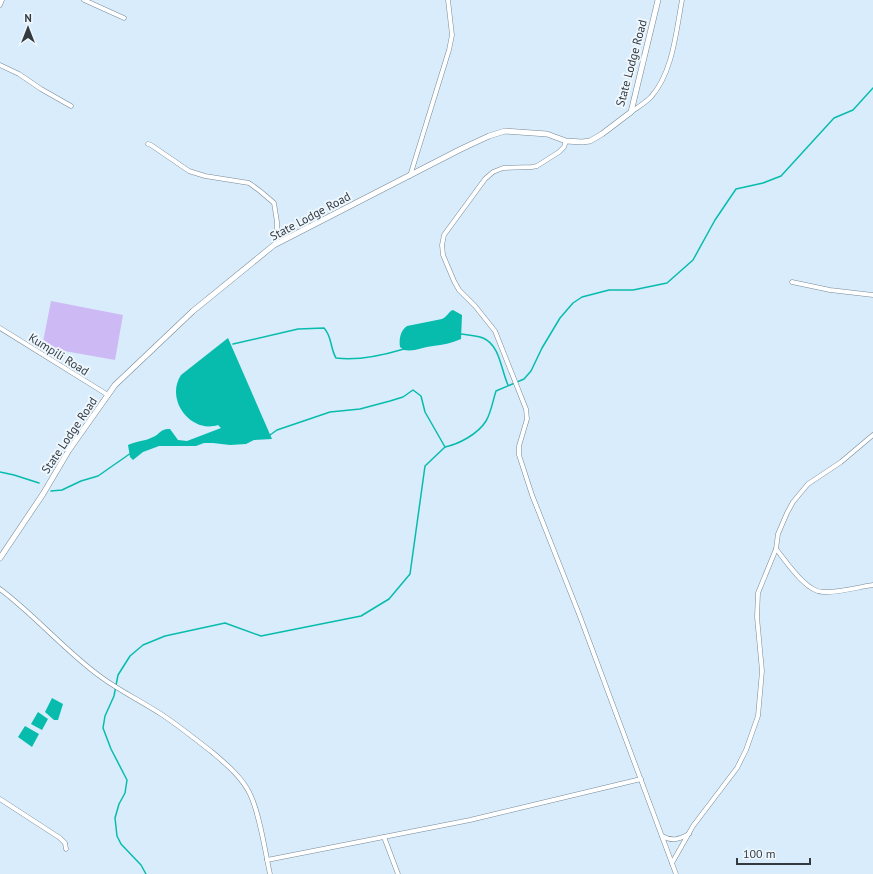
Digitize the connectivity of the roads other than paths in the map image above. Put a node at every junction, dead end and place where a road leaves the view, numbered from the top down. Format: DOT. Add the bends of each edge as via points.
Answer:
graph roads {
  1 [pos="2,0"];
  2 [pos="84,0"];
  3 [pos="448,0"];
  4 [pos="658,0"];
  5 [pos="682,0"];
  6 [pos="0,5"];
  7 [pos="124,18"];
  8 [pos="0,65"];
  9 [pos="71,106"];
  10 [pos="631,112"];
  11 [pos="566,141"];
  12 [pos="148,144"];
  13 [pos="410,176"];
  14 [pos="277,244"];
  15 [pos="792,282"];
  16 [pos="873,295"];
  17 [pos="0,328"];
  18 [pos="108,396"];
  19 [pos="873,435"];
  20 [pos="776,549"];
  21 [pos="0,558"];
  22 [pos="873,585"];
  23 [pos="0,589"];
  24 [pos="641,779"];
  25 [pos="0,800"];
  26 [pos="690,834"];
  27 [pos="662,836"];
  28 [pos="384,837"];
  29 [pos="66,849"];
  30 [pos="267,860"];
  31 [pos="672,863"];
  32 [pos="270,874"];
  33 [pos="398,874"];
  34 [pos="676,874"];
  1 -- 6 [label="street"];
  2 -- 7 [label="street"];
  3 -- 13 [label="street" via="452,35 449,50"];
  4 -- 10 [label="street, State Lodge Road"];
  5 -- 10 [label="street" via="673,47 663,80 651,97"];
  8 -- 9 [label="street"];
  10 -- 11 [label="street, State Lodge Road" via="590,141"];
  11 -- 13 [label="street, State Lodge Road" via="547,134 506,131 461,149"];
  11 -- 24 [label="street" via="559,152 537,166 503,168 489,175 481,182 442,241 444,258 454,281 496,331 514,378 527,415 519,455"];
  12 -- 14 [label="street" via="189,171 249,183 260,191 274,203 278,222"];
  13 -- 14 [label="street, State Lodge Road"];
  14 -- 18 [label="street, State Lodge Road" via="193,311 115,385"];
  15 -- 16 [label="street"];
  17 -- 18 [label="street, Kumpili Road"];
  18 -- 21 [label="street, State Lodge Road" via="69,450"];
  19 -- 20 [label="street" via="846,459 800,492 778,534"];
  20 -- 22 [label="street" via="804,583 813,589 822,592"];
  20 -- 26 [label="street" via="758,593 762,671 758,716 737,768 693,826"];
  23 -- 30 [label="street" via="69,651 111,684 160,713 234,772 250,794"];
  24 -- 27 [label="street"];
  24 -- 28 [label="street" via="470,820"];
  25 -- 29 [label="street" via="60,838"];
  26 -- 27 [label="street" via="673,840"];
  26 -- 31 [label="street"];
  27 -- 31 [label="street"];
  28 -- 30 [label="street"];
  28 -- 33 [label="street"];
  30 -- 32 [label="street"];
  31 -- 34 [label="street"];
}
